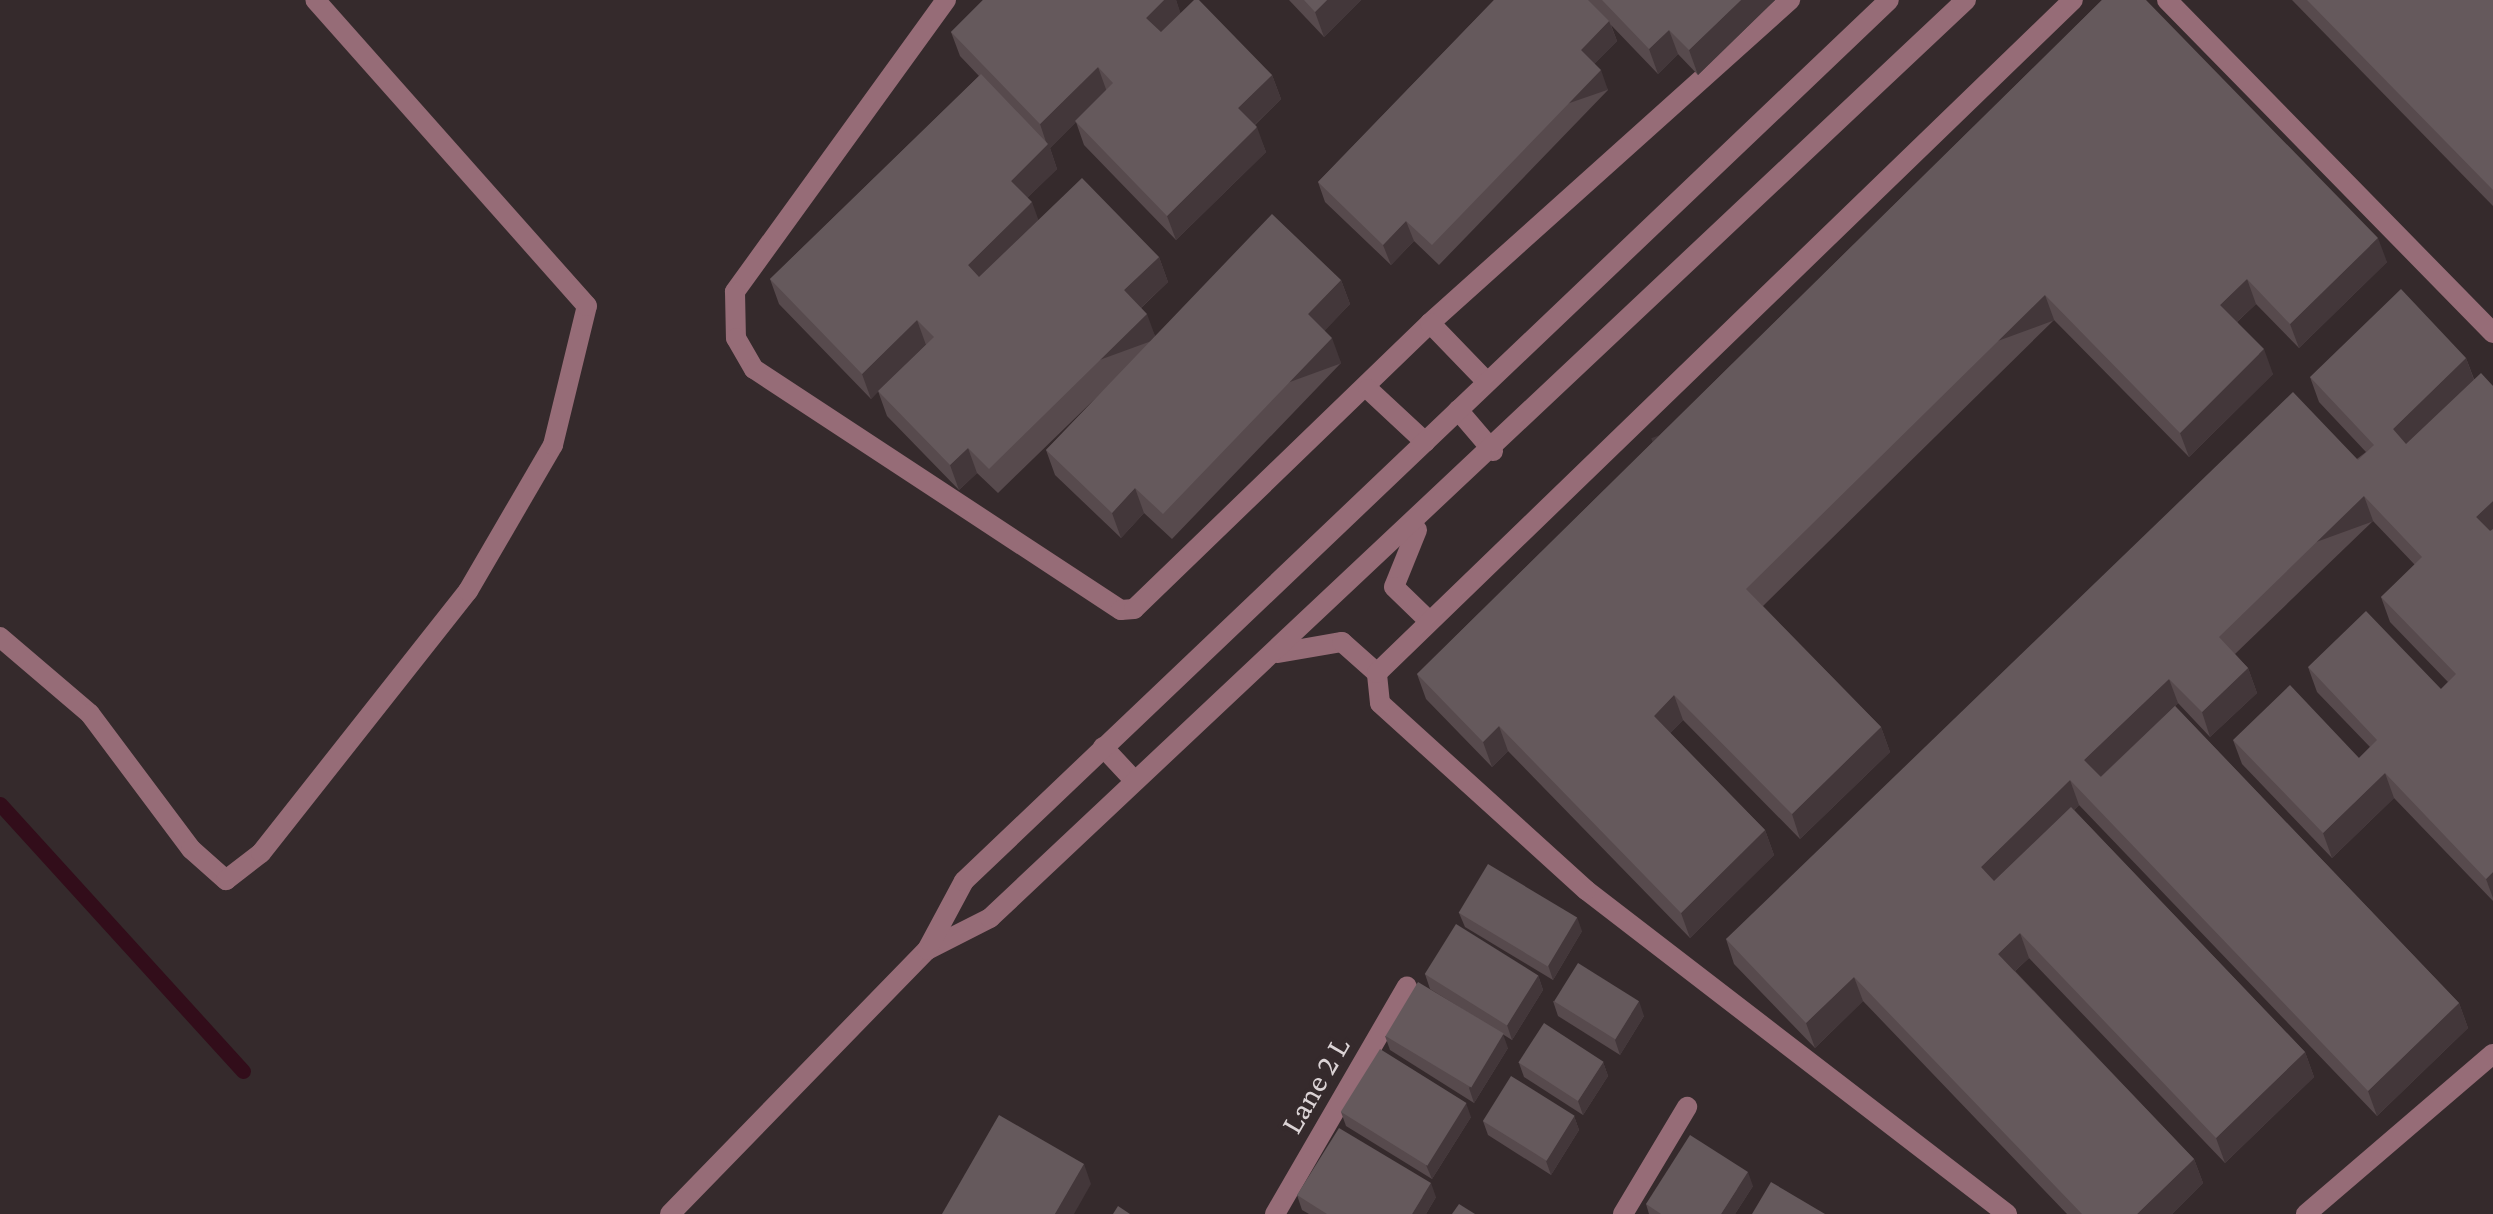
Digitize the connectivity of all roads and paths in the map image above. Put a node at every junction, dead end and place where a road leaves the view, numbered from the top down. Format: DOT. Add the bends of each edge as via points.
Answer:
graph roads {
  1 [pos="315,0"];
  2 [pos="946,0"];
  3 [pos="1790,0"];
  4 [pos="1889,0"];
  5 [pos="1966,0"];
  6 [pos="2073,0"];
  7 [pos="2167,0"];
  8 [pos="1430,323"];
  9 [pos="2493,333"];
  10 [pos="1487,382"];
  11 [pos="1368,389"];
  12 [pos="1458,410"];
  13 [pos="1424,442"];
  14 [pos="1493,451"];
  15 [pos="1420,522"];
  16 [pos="1427,619"];
  17 [pos="0,637"];
  18 [pos="1278,653"];
  19 [pos="1377,674"];
  20 [pos="1103,747"];
  21 [pos="1131,777"];
  22 [pos="928,950"];
  23 [pos="1407,986"];
  24 [pos="2493,1054"];
  25 [pos="1688,1107"];
  26 [pos="670,1214"];
  27 [pos="1275,1214"];
  28 [pos="1623,1214"];
  29 [pos="2007,1214"];
  30 [pos="2306,1214"];
  1 -- 17 [label="street" via="587,306 554,445 468,591 262,854 226,880 191,849 90,714"];
  2 -- 11 [label="street" via="735,292 736,338 754,369 1122,610 1134,608"];
  3 -- 8 [label="street"];
  4 -- 10 [label="street"];
  5 -- 14 [label="street"];
  6 -- 16 [label="street"];
  7 -- 9 [label="street"];
  8 -- 10 [label="street"];
  8 -- 11 [label="street"];
  10 -- 12 [label="street"];
  11 -- 13 [label="street"];
  12 -- 13 [label="street"];
  12 -- 14 [label="street"];
  13 -- 20 [label="street"];
  14 -- 15 [label="street"];
  15 -- 16 [label="street" via="1394,587"];
  15 -- 18 [label="street"];
  16 -- 19 [label="street"];
  18 -- 19 [label="street" via="1342,642"];
  18 -- 21 [label="street"];
  19 -- 29 [label="street" via="1380,703 1586,890"];
  20 -- 21 [label="street"];
  20 -- 22 [label="street" via="964,881"];
  21 -- 22 [label="street" via="990,918"];
  22 -- 26 [label="street"];
  23 -- 27 [label="street, Lane 2 L"];
  24 -- 30 [label="street"];
  25 -- 28 [label="street"];
}
